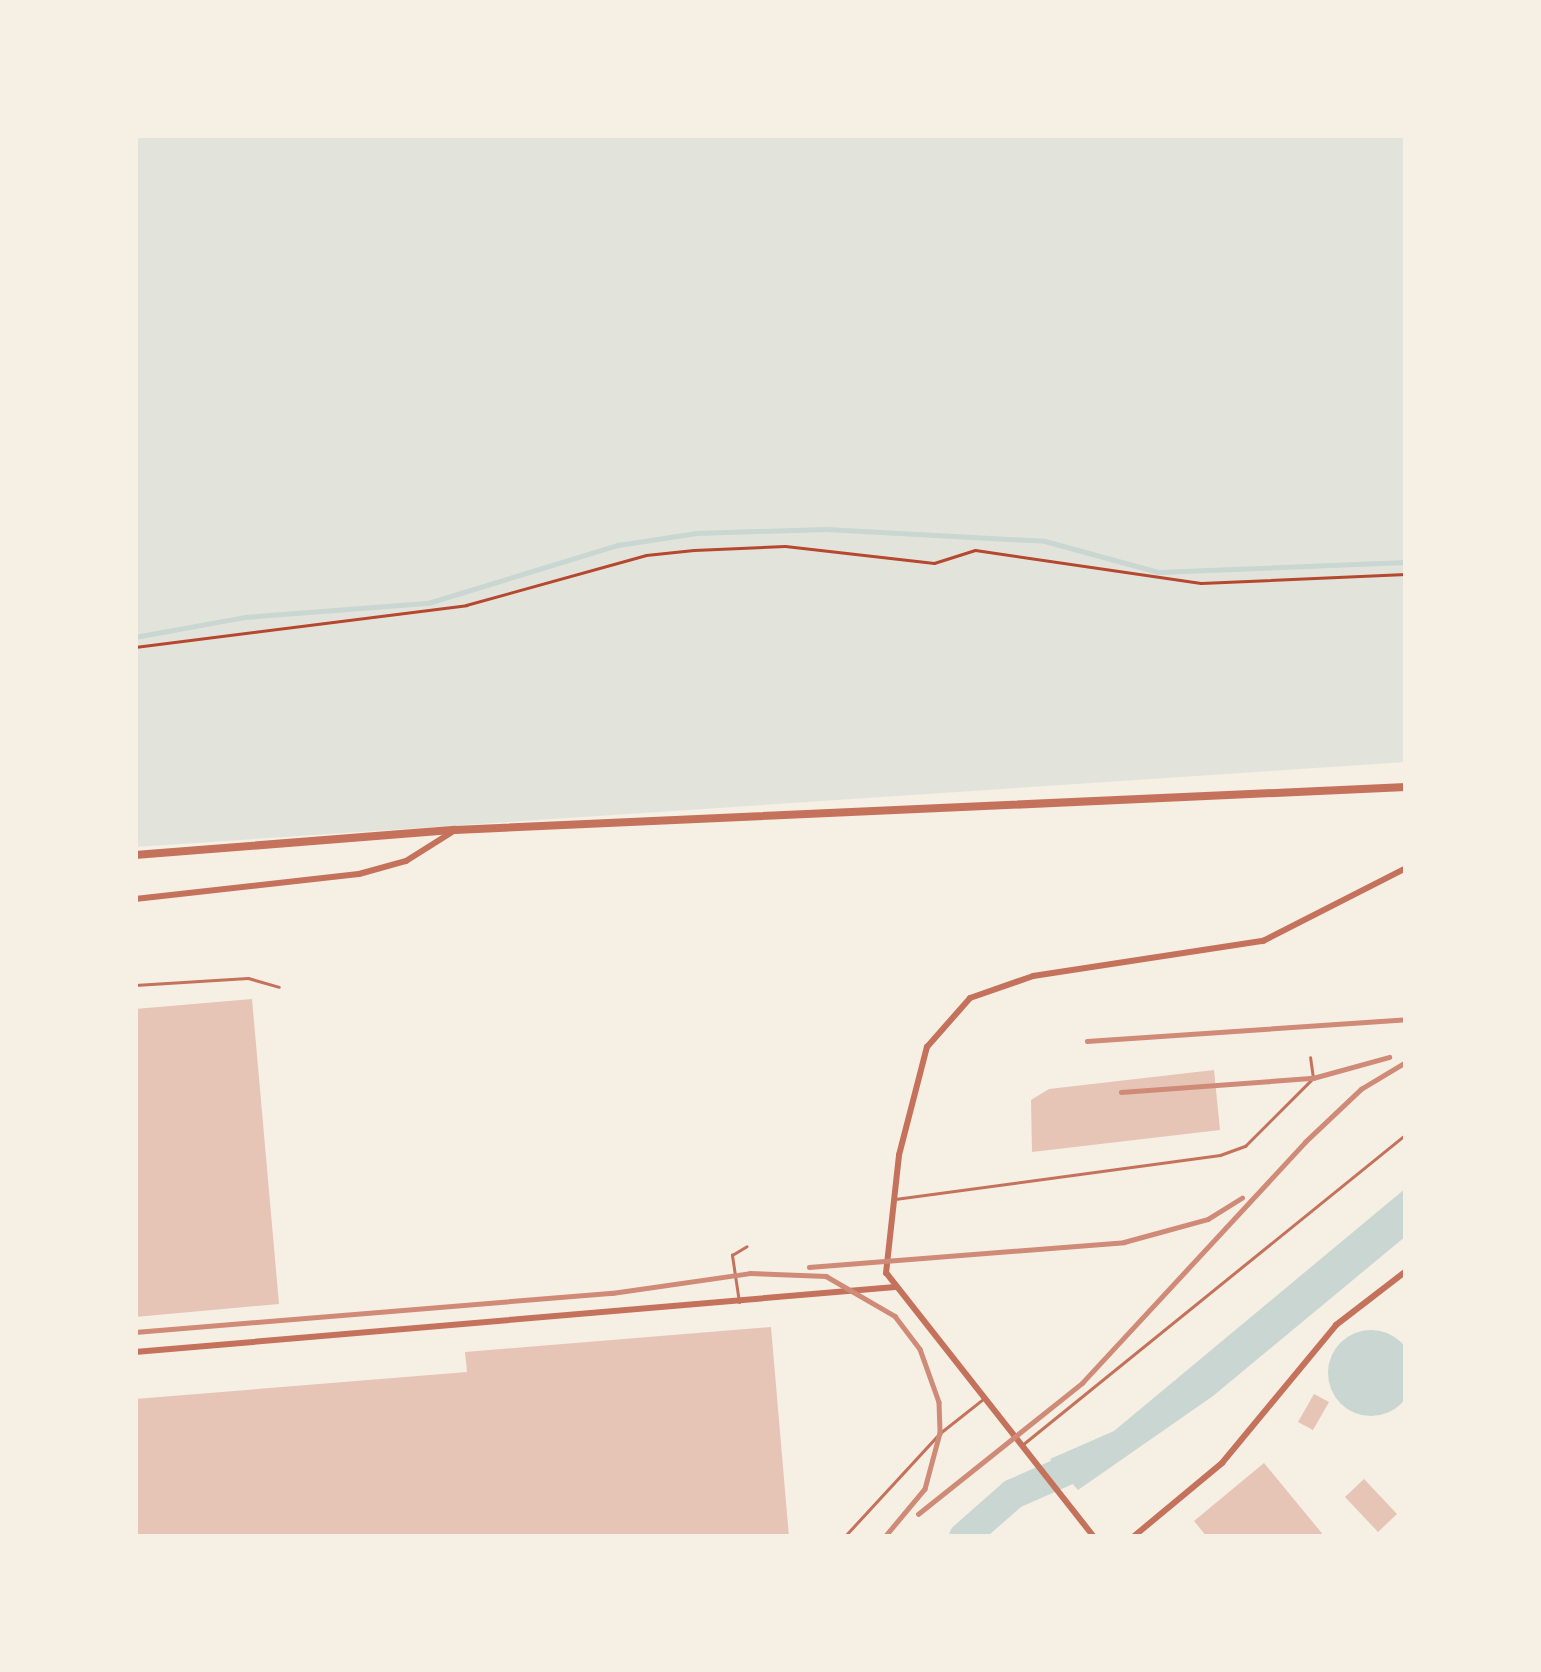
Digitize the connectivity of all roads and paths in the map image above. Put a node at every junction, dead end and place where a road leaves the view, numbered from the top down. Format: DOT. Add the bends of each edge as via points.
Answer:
graph roads {
  1 [pos="1406,574"];
  2 [pos="135,647"];
  3 [pos="1406,787"];
  4 [pos="455,830"];
  5 [pos="135,855"];
  6 [pos="1406,868"];
  7 [pos="135,899"];
  8 [pos="135,985"];
  9 [pos="279,988"];
  10 [pos="1310,1058"];
  11 [pos="1406,1134"];
  12 [pos="893,1199"];
  13 [pos="747,1246"];
  14 [pos="1406,1270"];
  15 [pos="895,1287"];
  16 [pos="739,1303"];
  17 [pos="135,1352"];
  18 [pos="985,1398"];
  19 [pos="1021,1446"];
  20 [pos="844,1537"];
  21 [pos="1094,1537"];
  22 [pos="1133,1537"];
  1 -- 2 [label="path" via="1201,584 975,550 934,563 785,546 694,550 646,555 466,605"];
  3 -- 4 [label="street"];
  4 -- 5 [label="street"];
  4 -- 7 [label="street" via="406,861 358,874"];
  6 -- 12 [label="street" via="1263,941 1034,976 970,998 940,1026 914,1079"];
  8 -- 9 [label="lane" via="248,978"];
  10 -- 12 [label="lane" via="1313,1078 1245,1146 1220,1155"];
  11 -- 19 [label="lane"];
  12 -- 15 [label="street" via="884,1260"];
  13 -- 16 [label="lane" via="732,1255"];
  14 -- 22 [label="street" via="1336,1325 1222,1463"];
  15 -- 16 [label="street"];
  15 -- 18 [label="street"];
  16 -- 17 [label="street"];
  18 -- 19 [label="street"];
  18 -- 20 [label="lane" via="940,1433"];
  19 -- 21 [label="street"];
}
